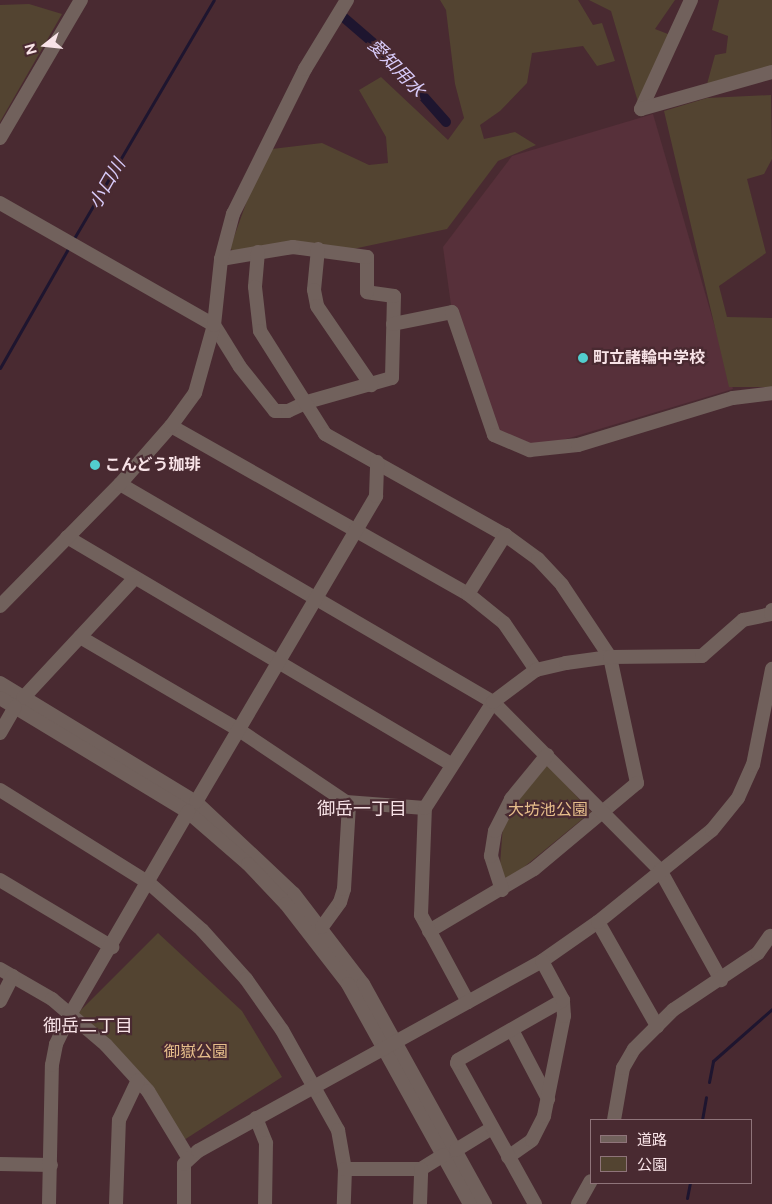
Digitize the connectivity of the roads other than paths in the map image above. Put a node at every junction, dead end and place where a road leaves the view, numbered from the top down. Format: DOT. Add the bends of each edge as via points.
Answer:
graph roads {
  1 [pos="81,0"];
  2 [pos="346,0"];
  3 [pos="691,0"];
  4 [pos="772,72"];
  5 [pos="0,138"];
  6 [pos="0,203"];
  7 [pos="318,249"];
  8 [pos="258,252"];
  9 [pos="221,259"];
  10 [pos="393,324"];
  11 [pos="214,325"];
  12 [pos="371,384"];
  13 [pos="772,393"];
  14 [pos="307,402"];
  15 [pos="171,426"];
  16 [pos="377,462"];
  17 [pos="120,484"];
  18 [pos="354,530"];
  19 [pos="505,535"];
  20 [pos="67,537"];
  21 [pos="135,578"];
  22 [pos="468,594"];
  23 [pos="315,597"];
  24 [pos="3,599"];
  25 [pos="772,610"];
  26 [pos="80,637"];
  27 [pos="610,657"];
  28 [pos="278,662"];
  29 [pos="772,669"];
  30 [pos="536,670"];
  31 [pos="0,683"];
  32 [pos="0,698"];
  33 [pos="19,702"];
  34 [pos="494,702"];
  35 [pos="239,730"];
  36 [pos="0,733"];
  37 [pos="547,755"];
  38 [pos="452,765"];
  39 [pos="0,790"];
  40 [pos="350,804"];
  41 [pos="192,807"];
  42 [pos="425,808"];
  43 [pos="604,812"];
  44 [pos="660,870"];
  45 [pos="0,880"];
  46 [pos="149,883"];
  47 [pos="502,890"];
  48 [pos="598,922"];
  49 [pos="322,927"];
  50 [pos="429,931"];
  51 [pos="770,936"];
  52 [pos="112,947"];
  53 [pos="542,961"];
  54 [pos="0,968"];
  55 [pos="12,976"];
  56 [pos="721,980"];
  57 [pos="563,1000"];
  58 [pos="0,1001"];
  59 [pos="468,1002"];
  60 [pos="71,1012"];
  61 [pos="658,1026"];
  62 [pos="512,1030"];
  63 [pos="391,1045"];
  64 [pos="138,1080"];
  65 [pos="315,1086"];
  66 [pos="548,1099"];
  67 [pos="256,1118"];
  68 [pos="614,1119"];
  69 [pos="492,1128"];
  70 [pos="449,1153"];
  71 [pos="188,1157"];
  72 [pos="508,1157"];
  73 [pos="0,1164"];
  74 [pos="50,1165"];
  75 [pos="345,1169"];
  76 [pos="420,1169"];
  77 [pos="590,1183"];
  78 [pos="49,1204"];
  79 [pos="116,1204"];
  80 [pos="184,1204"];
  81 [pos="265,1204"];
  82 [pos="344,1204"];
  83 [pos="420,1204"];
  84 [pos="470,1204"];
  85 [pos="485,1204"];
  86 [pos="535,1204"];
  87 [pos="578,1204"];
  1 -- 5 [label="street"];
  2 -- 9 [label="street" via="305,68 232,214"];
  3 -- 4 [label="street" via="641,109"];
  6 -- 11 [label="street"];
  7 -- 8 [label="street" via="293,247"];
  7 -- 10 [label="street" via="367,257 367,292 394,296"];
  7 -- 12 [label="street" via="314,290 317,306"];
  8 -- 9 [label="street"];
  8 -- 14 [label="street" via="255,288 260,331"];
  9 -- 11 [label="street"];
  10 -- 12 [label="street" via="392,378"];
  10 -- 13 [label="street" via="452,312 494,435 530,450 578,445 733,398"];
  11 -- 14 [label="street" via="240,367 275,411 288,411"];
  11 -- 15 [label="street" via="195,393"];
  12 -- 14 [label="street"];
  14 -- 16 [label="street" via="325,434"];
  15 -- 17 [label="street"];
  15 -- 18 [label="street"];
  16 -- 18 [label="street" via="376,496"];
  16 -- 19 [label="street"];
  17 -- 20 [label="street"];
  17 -- 23 [label="street"];
  18 -- 22 [label="street"];
  18 -- 23 [label="street"];
  19 -- 22 [label="street"];
  19 -- 27 [label="street" via="556,577"];
  20 -- 21 [label="street"];
  20 -- 24 [label="street"];
  21 -- 26 [label="street"];
  21 -- 28 [label="street"];
  22 -- 30 [label="street" via="504,624"];
  23 -- 28 [label="street"];
  23 -- 34 [label="street"];
  25 -- 27 [label="street" via="771,614 743,620 702,656"];
  26 -- 33 [label="street"];
  26 -- 35 [label="street"];
  27 -- 30 [label="street"];
  27 -- 43 [label="street" via="638,780"];
  28 -- 35 [label="street"];
  28 -- 38 [label="street"];
  29 -- 44 [label="street" via="758,748 743,790 712,830"];
  30 -- 34 [label="street"];
  31 -- 33 [label="street"];
  32 -- 33 [label="street"];
  33 -- 36 [label="street"];
  33 -- 41 [label="street"];
  34 -- 37 [label="street"];
  34 -- 38 [label="street"];
  35 -- 40 [label="street"];
  35 -- 41 [label="street"];
  37 -- 43 [label="street"];
  37 -- 47 [label="street" via="511,799 495,831 491,856"];
  38 -- 42 [label="street"];
  39 -- 46 [label="street"];
  40 -- 42 [label="street"];
  40 -- 49 [label="street" via="344,889 340,902"];
  41 -- 46 [label="street"];
  41 -- 49 [label="street" via="263,862"];
  41 -- 63 [label="street" via="311,934"];
  42 -- 50 [label="street" via="420,908"];
  43 -- 44 [label="street"];
  43 -- 47 [label="street" via="534,869"];
  44 -- 48 [label="street"];
  44 -- 56 [label="street"];
  45 -- 52 [label="street"];
  46 -- 52 [label="street"];
  46 -- 65 [label="street" via="202,930 246,979 282,1030"];
  47 -- 50 [label="street"];
  48 -- 53 [label="street"];
  48 -- 61 [label="street"];
  49 -- 63 [label="street" via="358,977"];
  50 -- 59 [label="street"];
  51 -- 56 [label="street" via="758,953"];
  52 -- 60 [label="street"];
  53 -- 57 [label="street"];
  53 -- 59 [label="street"];
  54 -- 55 [label="street"];
  55 -- 58 [label="street"];
  55 -- 60 [label="street"];
  56 -- 61 [label="street" via="673,1010"];
  57 -- 62 [label="street"];
  57 -- 66 [label="street" via="564,1016"];
  59 -- 63 [label="street"];
  60 -- 64 [label="street"];
  60 -- 74 [label="street" via="54,1053"];
  61 -- 68 [label="street" via="627,1058"];
  62 -- 66 [label="street"];
  62 -- 69 [label="street" via="458,1060"];
  63 -- 65 [label="street"];
  63 -- 70 [label="street"];
  64 -- 71 [label="street"];
  64 -- 79 [label="street" via="119,1120"];
  65 -- 67 [label="street"];
  65 -- 75 [label="street" via="338,1130"];
  66 -- 72 [label="street" via="532,1140"];
  67 -- 71 [label="street"];
  67 -- 81 [label="street" via="266,1143"];
  69 -- 70 [label="street"];
  69 -- 72 [label="street"];
  70 -- 76 [label="street"];
  70 -- 84 [label="street"];
  70 -- 85 [label="street"];
  71 -- 80 [label="street" via="184,1164"];
  72 -- 86 [label="street"];
  73 -- 74 [label="street"];
  74 -- 78 [label="street"];
  75 -- 76 [label="street"];
  75 -- 82 [label="street"];
  76 -- 83 [label="street"];
  77 -- 87 [label="street"];
}
